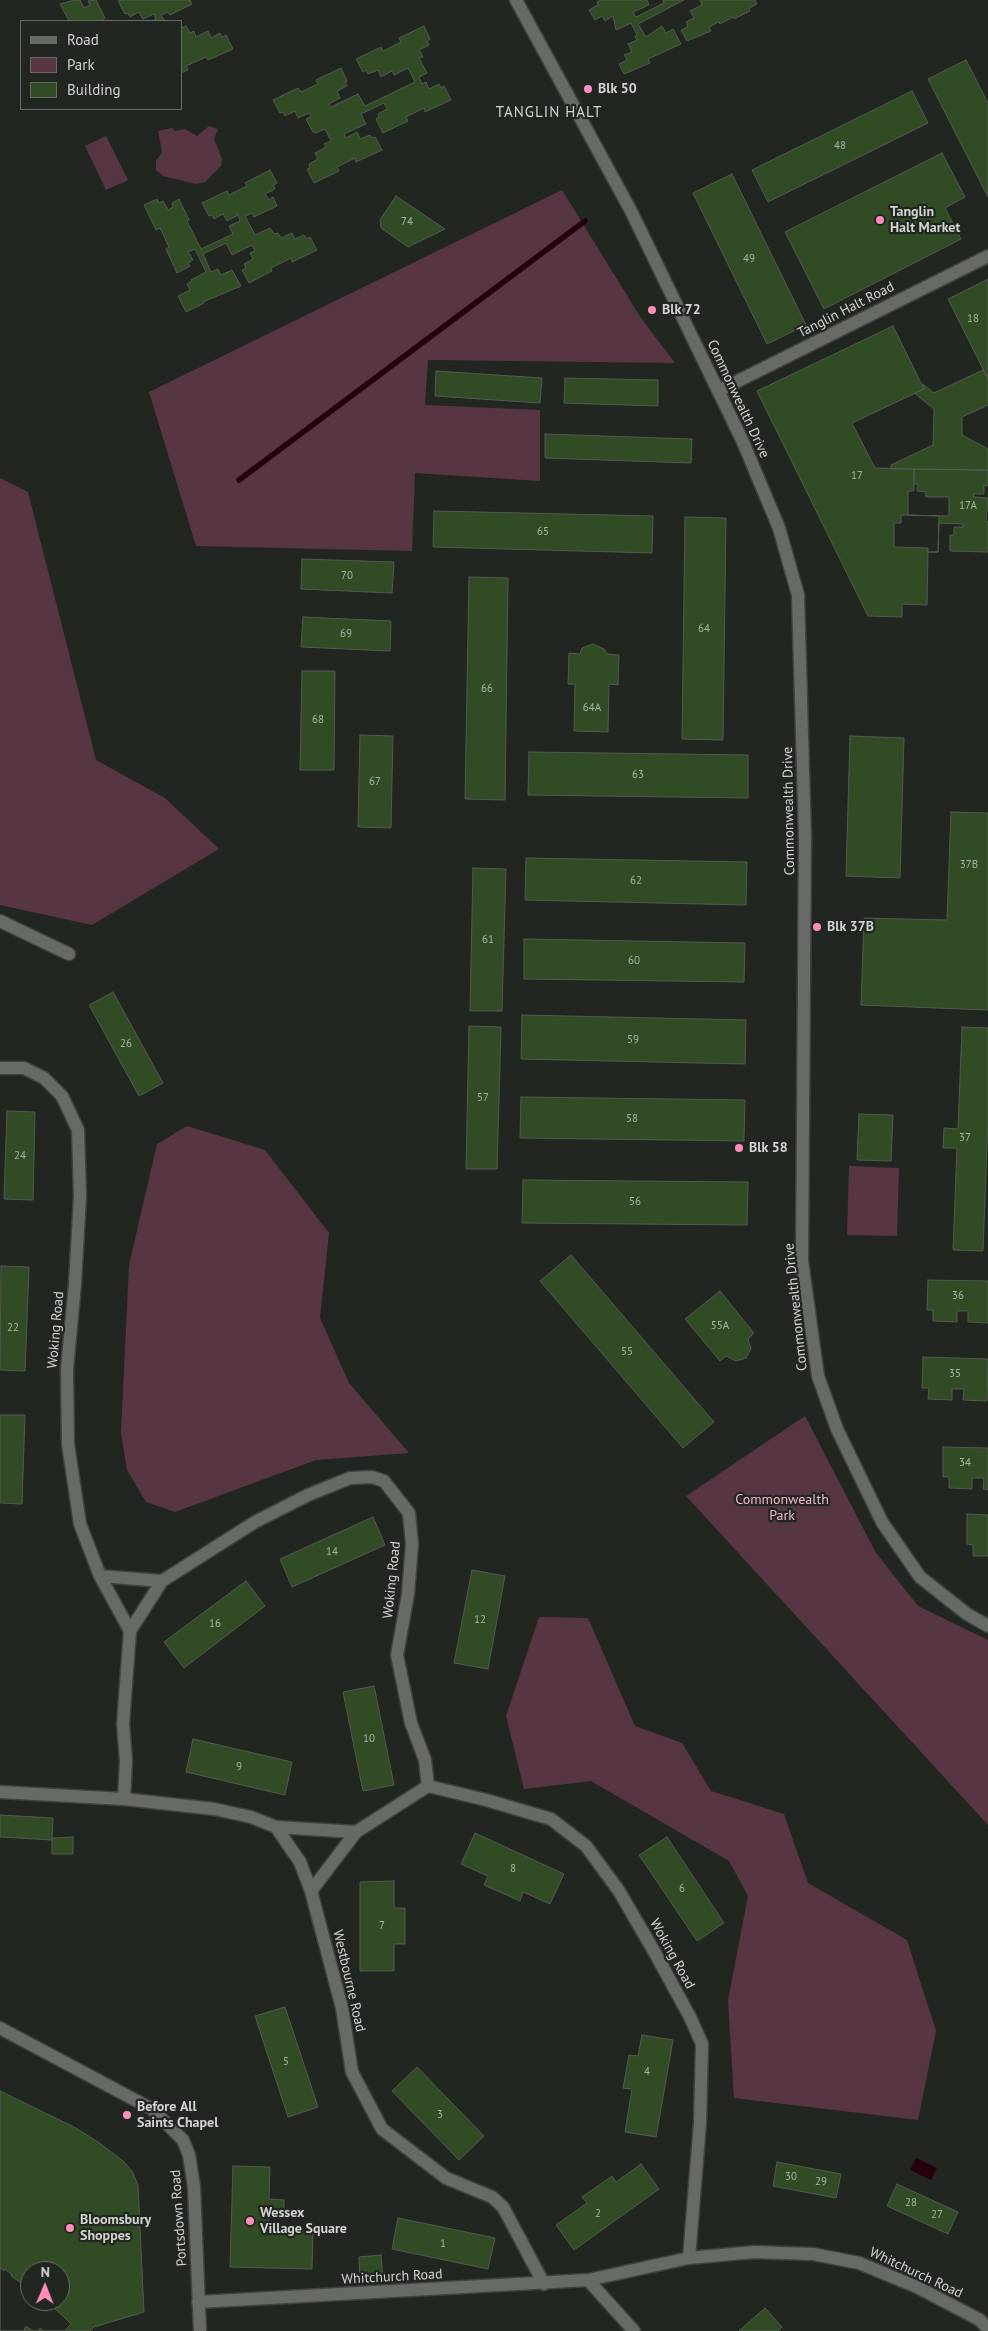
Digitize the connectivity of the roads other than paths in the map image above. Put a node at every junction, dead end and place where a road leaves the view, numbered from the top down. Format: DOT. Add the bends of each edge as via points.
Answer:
graph roads {
  1 [pos="516,0"];
  2 [pos="988,256"];
  3 [pos="718,391"];
  4 [pos="0,921"];
  5 [pos="69,954"];
  6 [pos="0,1068"];
  7 [pos="100,1576"];
  8 [pos="162,1581"];
  9 [pos="988,1626"];
  10 [pos="130,1631"];
  11 [pos="428,1786"];
  12 [pos="0,1792"];
  13 [pos="124,1799"];
  14 [pos="276,1827"];
  15 [pos="356,1832"];
  16 [pos="312,1891"];
  17 [pos="0,2028"];
  18 [pos="689,2258"];
  19 [pos="588,2280"];
  20 [pos="544,2284"];
  21 [pos="198,2302"];
  22 [pos="988,2329"];
  23 [pos="200,2331"];
  24 [pos="634,2331"];
  1 -- 3 [label="street, Commonwealth Drive" via="631,211"];
  2 -- 3 [label="street, Tanglin Halt Road"];
  3 -- 9 [label="street, Commonwealth Drive" via="779,528 798,594 805,838 802,1261 818,1376 837,1429 888,1530 920,1576 967,1614"];
  4 -- 5 [label="street"];
  6 -- 7 [label="street, Woking Road" via="24,1068 44,1078 62,1096 78,1130 80,1196 67,1369 68,1444 80,1524"];
  7 -- 8 [label="street"];
  7 -- 10 [label="street"];
  8 -- 10 [label="street, Woking Road"];
  8 -- 11 [label="street, Woking Road" via="255,1522 308,1495 350,1478 372,1477 384,1481 409,1513 411,1564 397,1655 411,1723 425,1760"];
  10 -- 13 [label="street" via="123,1724 126,1761"];
  11 -- 15 [label="street"];
  11 -- 18 [label="street, Woking Road" via="551,1819 586,1846 619,1891 660,1961 702,2044 700,2123"];
  12 -- 13 [label="street"];
  13 -- 14 [label="street" via="214,1809"];
  14 -- 15 [label="street"];
  14 -- 16 [label="street, Westbourne Road" via="300,1862"];
  15 -- 16 [label="street"];
  16 -- 20 [label="street, Westbourne Road" via="342,2008 352,2072 382,2129 446,2178 492,2197 503,2207"];
  17 -- 21 [label="street, Portsdown Road" via="152,2109 183,2140 194,2187"];
  18 -- 19 [label="street, Whitchurch Road"];
  18 -- 22 [label="street, Whitchurch Road" via="754,2252 813,2254 859,2263 917,2287 980,2320"];
  19 -- 20 [label="street, Whitchurch Road"];
  19 -- 24 [label="street"];
  20 -- 21 [label="street, Whitchurch Road"];
  21 -- 23 [label="street, Portsdown Road"];
}
